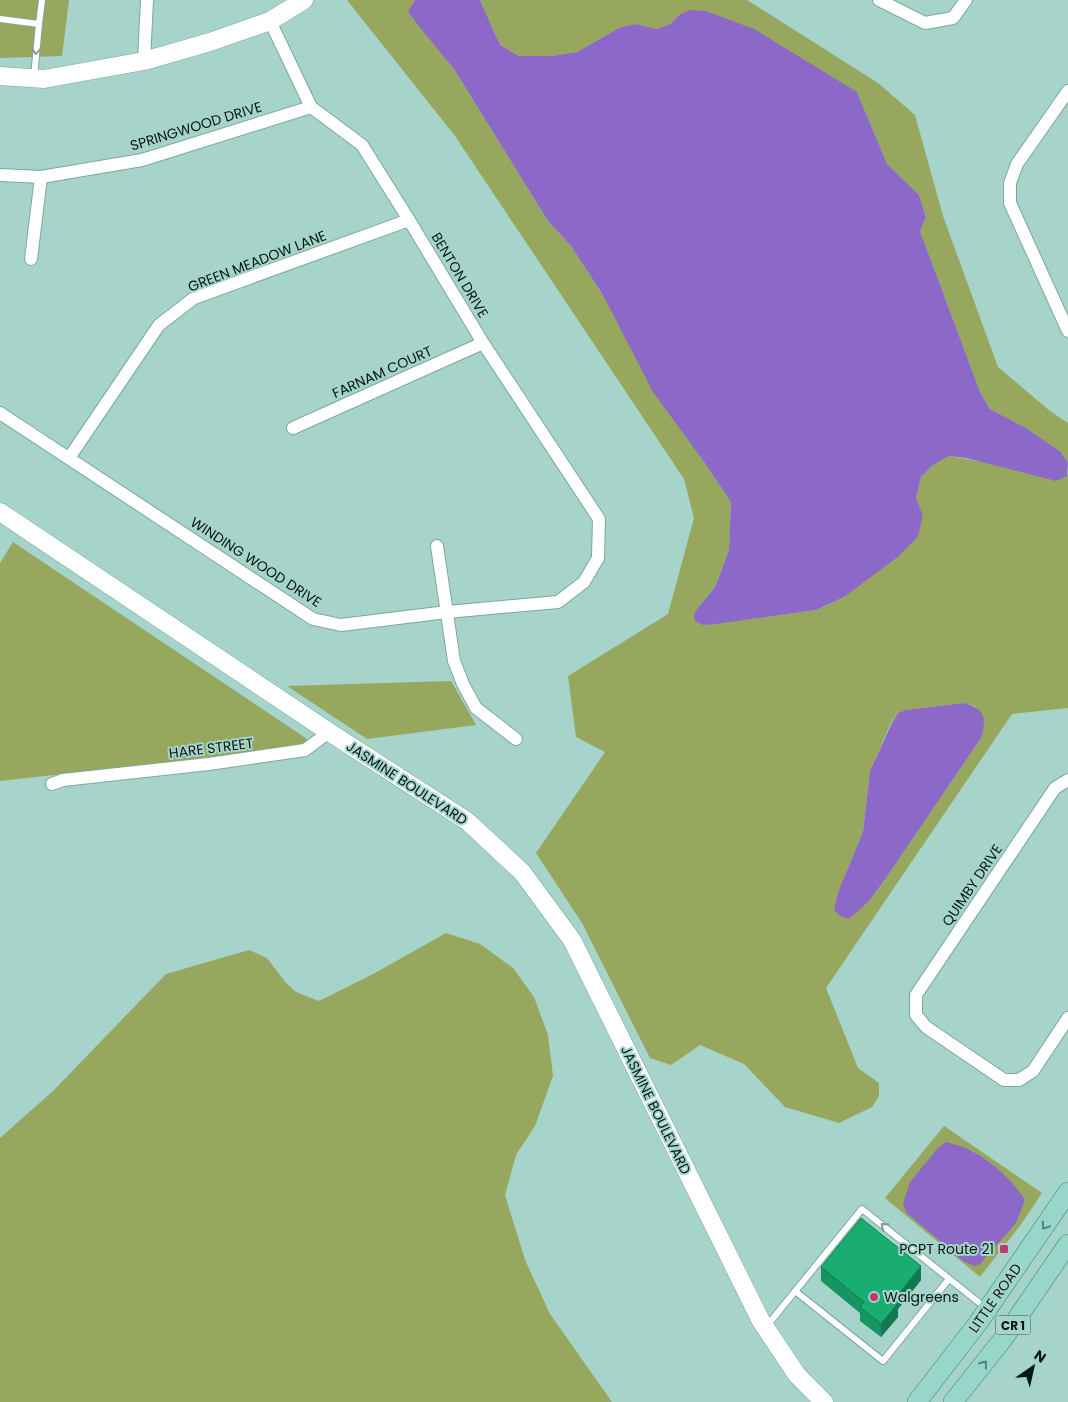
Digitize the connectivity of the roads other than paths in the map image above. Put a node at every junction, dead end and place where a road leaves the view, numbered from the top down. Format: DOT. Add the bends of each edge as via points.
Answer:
graph roads {
  1 [pos="42,0"];
  2 [pos="147,0"];
  3 [pos="304,0"];
  4 [pos="879,0"];
  5 [pos="966,0"];
  6 [pos="0,19"];
  7 [pos="270,21"];
  8 [pos="39,24"];
  9 [pos="144,61"];
  10 [pos="0,76"];
  11 [pos="34,78"];
  12 [pos="1068,91"];
  13 [pos="311,107"];
  14 [pos="0,175"];
  15 [pos="41,177"];
  16 [pos="410,220"];
  17 [pos="31,259"];
  18 [pos="1067,327"];
  19 [pos="483,343"];
  20 [pos="0,413"];
  21 [pos="293,428"];
  22 [pos="69,458"];
  23 [pos="0,512"];
  24 [pos="437,546"];
  25 [pos="598,558"];
  26 [pos="447,612"];
  27 [pos="329,732"];
  28 [pos="516,738"];
  29 [pos="1068,780"];
  30 [pos="52,784"];
  31 [pos="1068,1018"];
  32 [pos="1068,1192"];
  33 [pos="854,1219"];
  34 [pos="861,1225"];
  35 [pos="1068,1244"];
  36 [pos="915,1262"];
  37 [pos="930,1263"];
  38 [pos="949,1279"];
  39 [pos="795,1291"];
  40 [pos="988,1310"];
  41 [pos="766,1328"];
  42 [pos="824,1402"];
  43 [pos="917,1402"];
  44 [pos="953,1402"];
  1 -- 8 [label="lane"];
  2 -- 9 [label="street"];
  3 -- 7 [label="street"];
  4 -- 5 [label="street" via="924,23 953,18"];
  6 -- 8 [label="lane"];
  7 -- 9 [label="street"];
  7 -- 13 [label="street, BENTON DRIVE"];
  8 -- 11 [label="lane, one-way"];
  9 -- 11 [label="street" via="44,79"];
  10 -- 11 [label="street"];
  12 -- 18 [label="street" via="1017,164 1010,183 1010,203"];
  13 -- 15 [label="street, SPRINGWOOD DRIVE" via="142,160"];
  13 -- 16 [label="street, BENTON DRIVE" via="362,145"];
  14 -- 15 [label="street, SPRINGWOOD DRIVE"];
  15 -- 17 [label="street"];
  16 -- 19 [label="street, BENTON DRIVE"];
  16 -- 22 [label="street, GREEN MEADOW LANE" via="194,298 159,325"];
  19 -- 21 [label="street, FARNAM COURT"];
  19 -- 25 [label="street, BENTON DRIVE" via="599,519"];
  20 -- 22 [label="street, WINDING WOOD DRIVE"];
  22 -- 26 [label="street, WINDING WOOD DRIVE" via="312,619 341,625"];
  23 -- 27 [label="street, JASMINE BOULEVARD"];
  24 -- 26 [label="street"];
  25 -- 26 [label="street, WINDING WOOD DRIVE" via="584,582 558,602"];
  26 -- 28 [label="street" via="454,661 476,708"];
  27 -- 30 [label="street, HARE STREET" via="306,750 63,780"];
  27 -- 41 [label="street, JASMINE BOULEVARD" via="467,821 522,872 572,940"];
  29 -- 31 [label="street, QUIMBY DRIVE" via="1055,788 916,995 916,1015 926,1028 1004,1080 1019,1080 1033,1071"];
  32 -- 40 [label="main road, LITTLE ROAD / CR 1, one-way"];
  33 -- 34 [label="lane"];
  37 -- 33 [label="lane, one-way" via="862,1209"];
  33 -- 39 [label="lane"];
  44 -- 35 [label="main road, CR 1, one-way" via="1003,1339"];
  36 -- 37 [label="lane"];
  37 -- 38 [label="lane"];
  38 -- 39 [label="lane" via="883,1361"];
  38 -- 40 [label="lane"];
  39 -- 41 [label="lane"];
  40 -- 43 [label="main road, LITTLE ROAD / CR 1"];
  41 -- 42 [label="street, JASMINE BOULEVARD" via="797,1375"];
}
